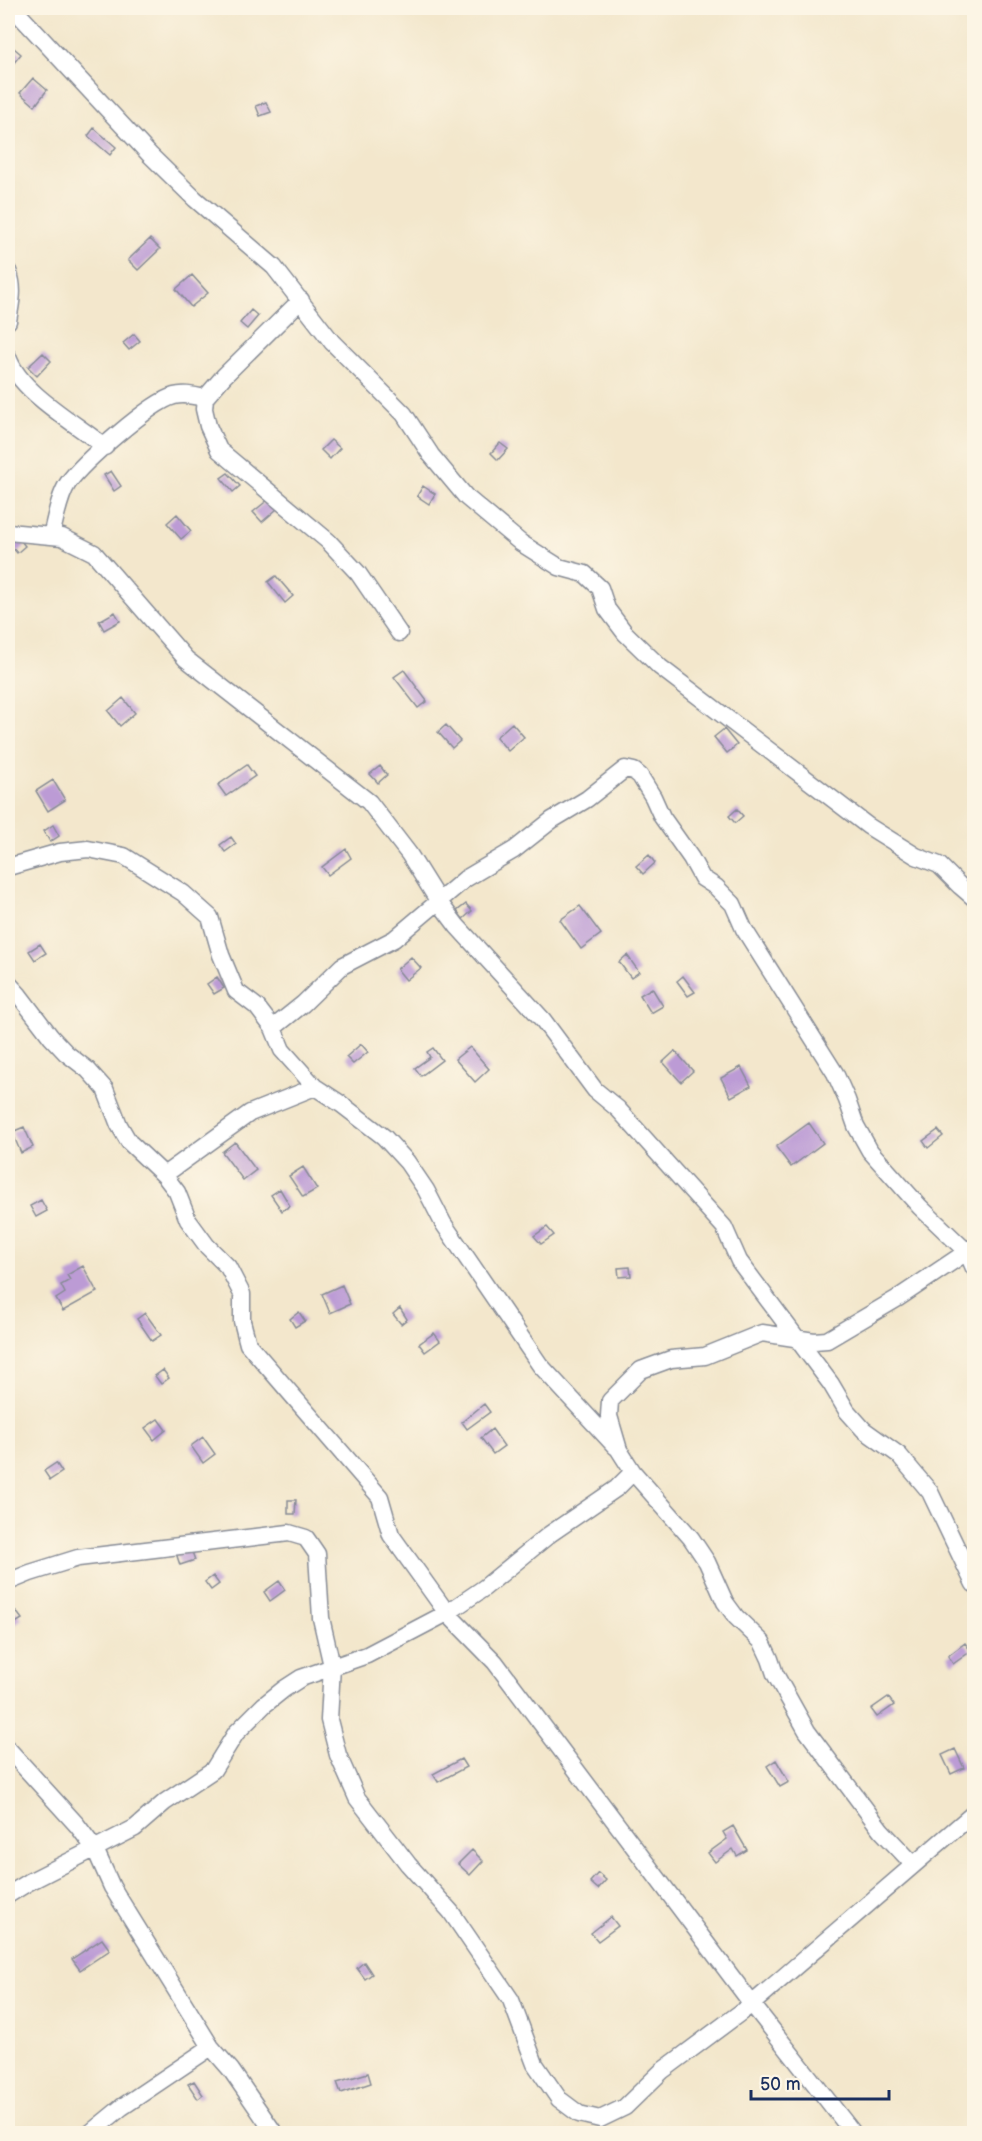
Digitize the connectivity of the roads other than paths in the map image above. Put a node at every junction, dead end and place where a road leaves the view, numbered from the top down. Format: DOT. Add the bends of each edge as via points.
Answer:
graph roads {
  1 [pos="13,8"];
  2 [pos="8,271"];
  3 [pos="301,300"];
  4 [pos="8,321"];
  5 [pos="8,357"];
  6 [pos="205,398"];
  7 [pos="105,447"];
  8 [pos="8,532"];
  9 [pos="51,536"];
  10 [pos="399,633"];
  11 [pos="8,867"];
  12 [pos="975,898"];
  13 [pos="439,902"];
  14 [pos="8,983"];
  15 [pos="273,1028"];
  16 [pos="315,1087"];
  17 [pos="164,1175"];
  18 [pos="971,1250"];
  19 [pos="975,1268"];
  20 [pos="797,1337"];
  21 [pos="619,1450"];
  22 [pos="633,1472"];
  23 [pos="8,1582"];
  24 [pos="975,1584"];
  25 [pos="447,1613"];
  26 [pos="332,1666"];
  27 [pos="8,1749"];
  28 [pos="975,1813"];
  29 [pos="95,1849"];
  30 [pos="914,1864"];
  31 [pos="8,1895"];
  32 [pos="752,2004"];
  33 [pos="211,2047"];
  34 [pos="89,2133"];
  35 [pos="275,2133"];
  36 [pos="854,2133"];
  1 -- 3 [label="street" via="150,155 274,267"];
  2 -- 4 [label="street" via="13,292"];
  3 -- 6 [label="street"];
  3 -- 12 [label="street" via="332,342 404,414 466,497 521,543 559,567 585,574 600,588 607,609 625,633 660,667 868,826 916,856 939,865"];
  5 -- 7 [label="street" via="12,370 25,384"];
  6 -- 7 [label="street" via="187,394 162,400"];
  6 -- 10 [label="street" via="208,426 219,450 328,541 358,573"];
  7 -- 9 [label="street" via="81,466 66,486"];
  8 -- 9 [label="street"];
  9 -- 13 [label="street" via="62,537 94,553 186,659 369,802 410,854"];
  11 -- 15 [label="street" via="60,852 88,849 124,856 183,893 210,917 236,991"];
  13 -- 15 [label="street" via="394,939 342,966"];
  13 -- 18 [label="street" via="465,879 587,800 625,769 634,771 702,878 733,904 744,929 835,1073 870,1151 920,1207"];
  13 -- 20 [label="street" via="543,1020 595,1090 618,1109 724,1227 739,1261"];
  14 -- 17 [label="street" via="51,1037 105,1089 129,1142"];
  15 -- 16 [label="street" via="282,1050"];
  16 -- 17 [label="street" via="250,1113"];
  16 -- 21 [label="street" via="384,1137 407,1162 443,1223 540,1365"];
  17 -- 25 [label="street" via="177,1192 188,1220 228,1267 242,1294 242,1321 248,1344 380,1497 391,1535"];
  18 -- 19 [label="street"];
  18 -- 20 [label="street" via="827,1340"];
  20 -- 21 [label="street" via="762,1333 705,1356 670,1359 641,1370 610,1401 609,1416"];
  20 -- 24 [label="street" via="847,1412 864,1430 899,1455 930,1492"];
  21 -- 22 [label="street"];
  22 -- 25 [label="street"];
  22 -- 30 [label="street" via="691,1538 725,1602 762,1642 807,1731 881,1830"];
  23 -- 26 [label="street" via="78,1558 288,1533 306,1538 317,1554 321,1618"];
  25 -- 26 [label="street" via="367,1655"];
  25 -- 32 [label="street" via="495,1662"];
  26 -- 29 [label="street" via="284,1689 236,1733 213,1770 135,1828"];
  26 -- 32 [label="street" via="329,1720 338,1755 357,1798 450,1912 511,2000 535,2064 559,2099 579,2114 600,2119 625,2107 662,2071"];
  27 -- 29 [label="street"];
  28 -- 30 [label="street"];
  29 -- 31 [label="street"];
  29 -- 33 [label="street" via="112,1887"];
  30 -- 32 [label="street"];
  32 -- 36 [label="street"];
  33 -- 34 [label="street"];
  33 -- 35 [label="street"];
}
